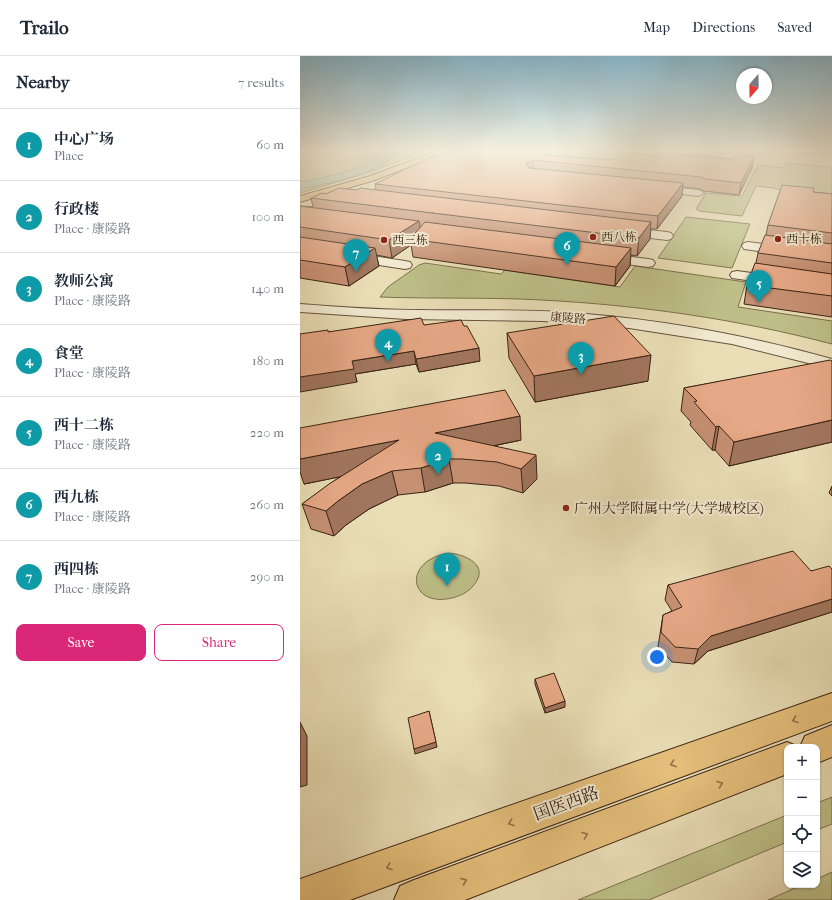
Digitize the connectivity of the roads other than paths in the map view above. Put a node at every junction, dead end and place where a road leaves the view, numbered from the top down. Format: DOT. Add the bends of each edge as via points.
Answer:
graph roads {
  1 [pos="327,190"];
  2 [pos="338,190"];
  3 [pos="673,190"];
  4 [pos="699,193"];
  5 [pos="300,198"];
  6 [pos="300,202"];
  7 [pos="610,229"];
  8 [pos="666,236"];
  9 [pos="748,246"];
  10 [pos="300,249"];
  11 [pos="589,255"];
  12 [pos="832,256"];
  13 [pos="648,263"];
  14 [pos="405,265"];
  15 [pos="736,275"];
  16 [pos="832,288"];
  17 [pos="300,301"];
  18 [pos="300,308"];
  19 [pos="832,355"];
  20 [pos="832,364"];
  21 [pos="832,707"];
  22 [pos="832,741"];
  23 [pos="820,746"];
  24 [pos="784,759"];
  25 [pos="300,899"];
  26 [pos="414,900"];
  1 -- 5 [label="main road"];
  2 -- 6 [label="main road"];
  3 -- 4 [label="street"];
  7 -- 8 [label="street"];
  9 -- 12 [label="street"];
  10 -- 14 [label="street"];
  11 -- 13 [label="street"];
  15 -- 16 [label="street"];
  17 -- 19 [label="street, 康陵路" via="380,306 546,310 627,316 745,334"];
  18 -- 20 [label="street, 康陵路" via="390,314 528,315 655,326 719,337"];
  21 -- 25 [label="main road, 国医西路, one-way"];
  22 -- 23 [label="main road"];
  26 -- 24 [label="main road, one-way"];
}
